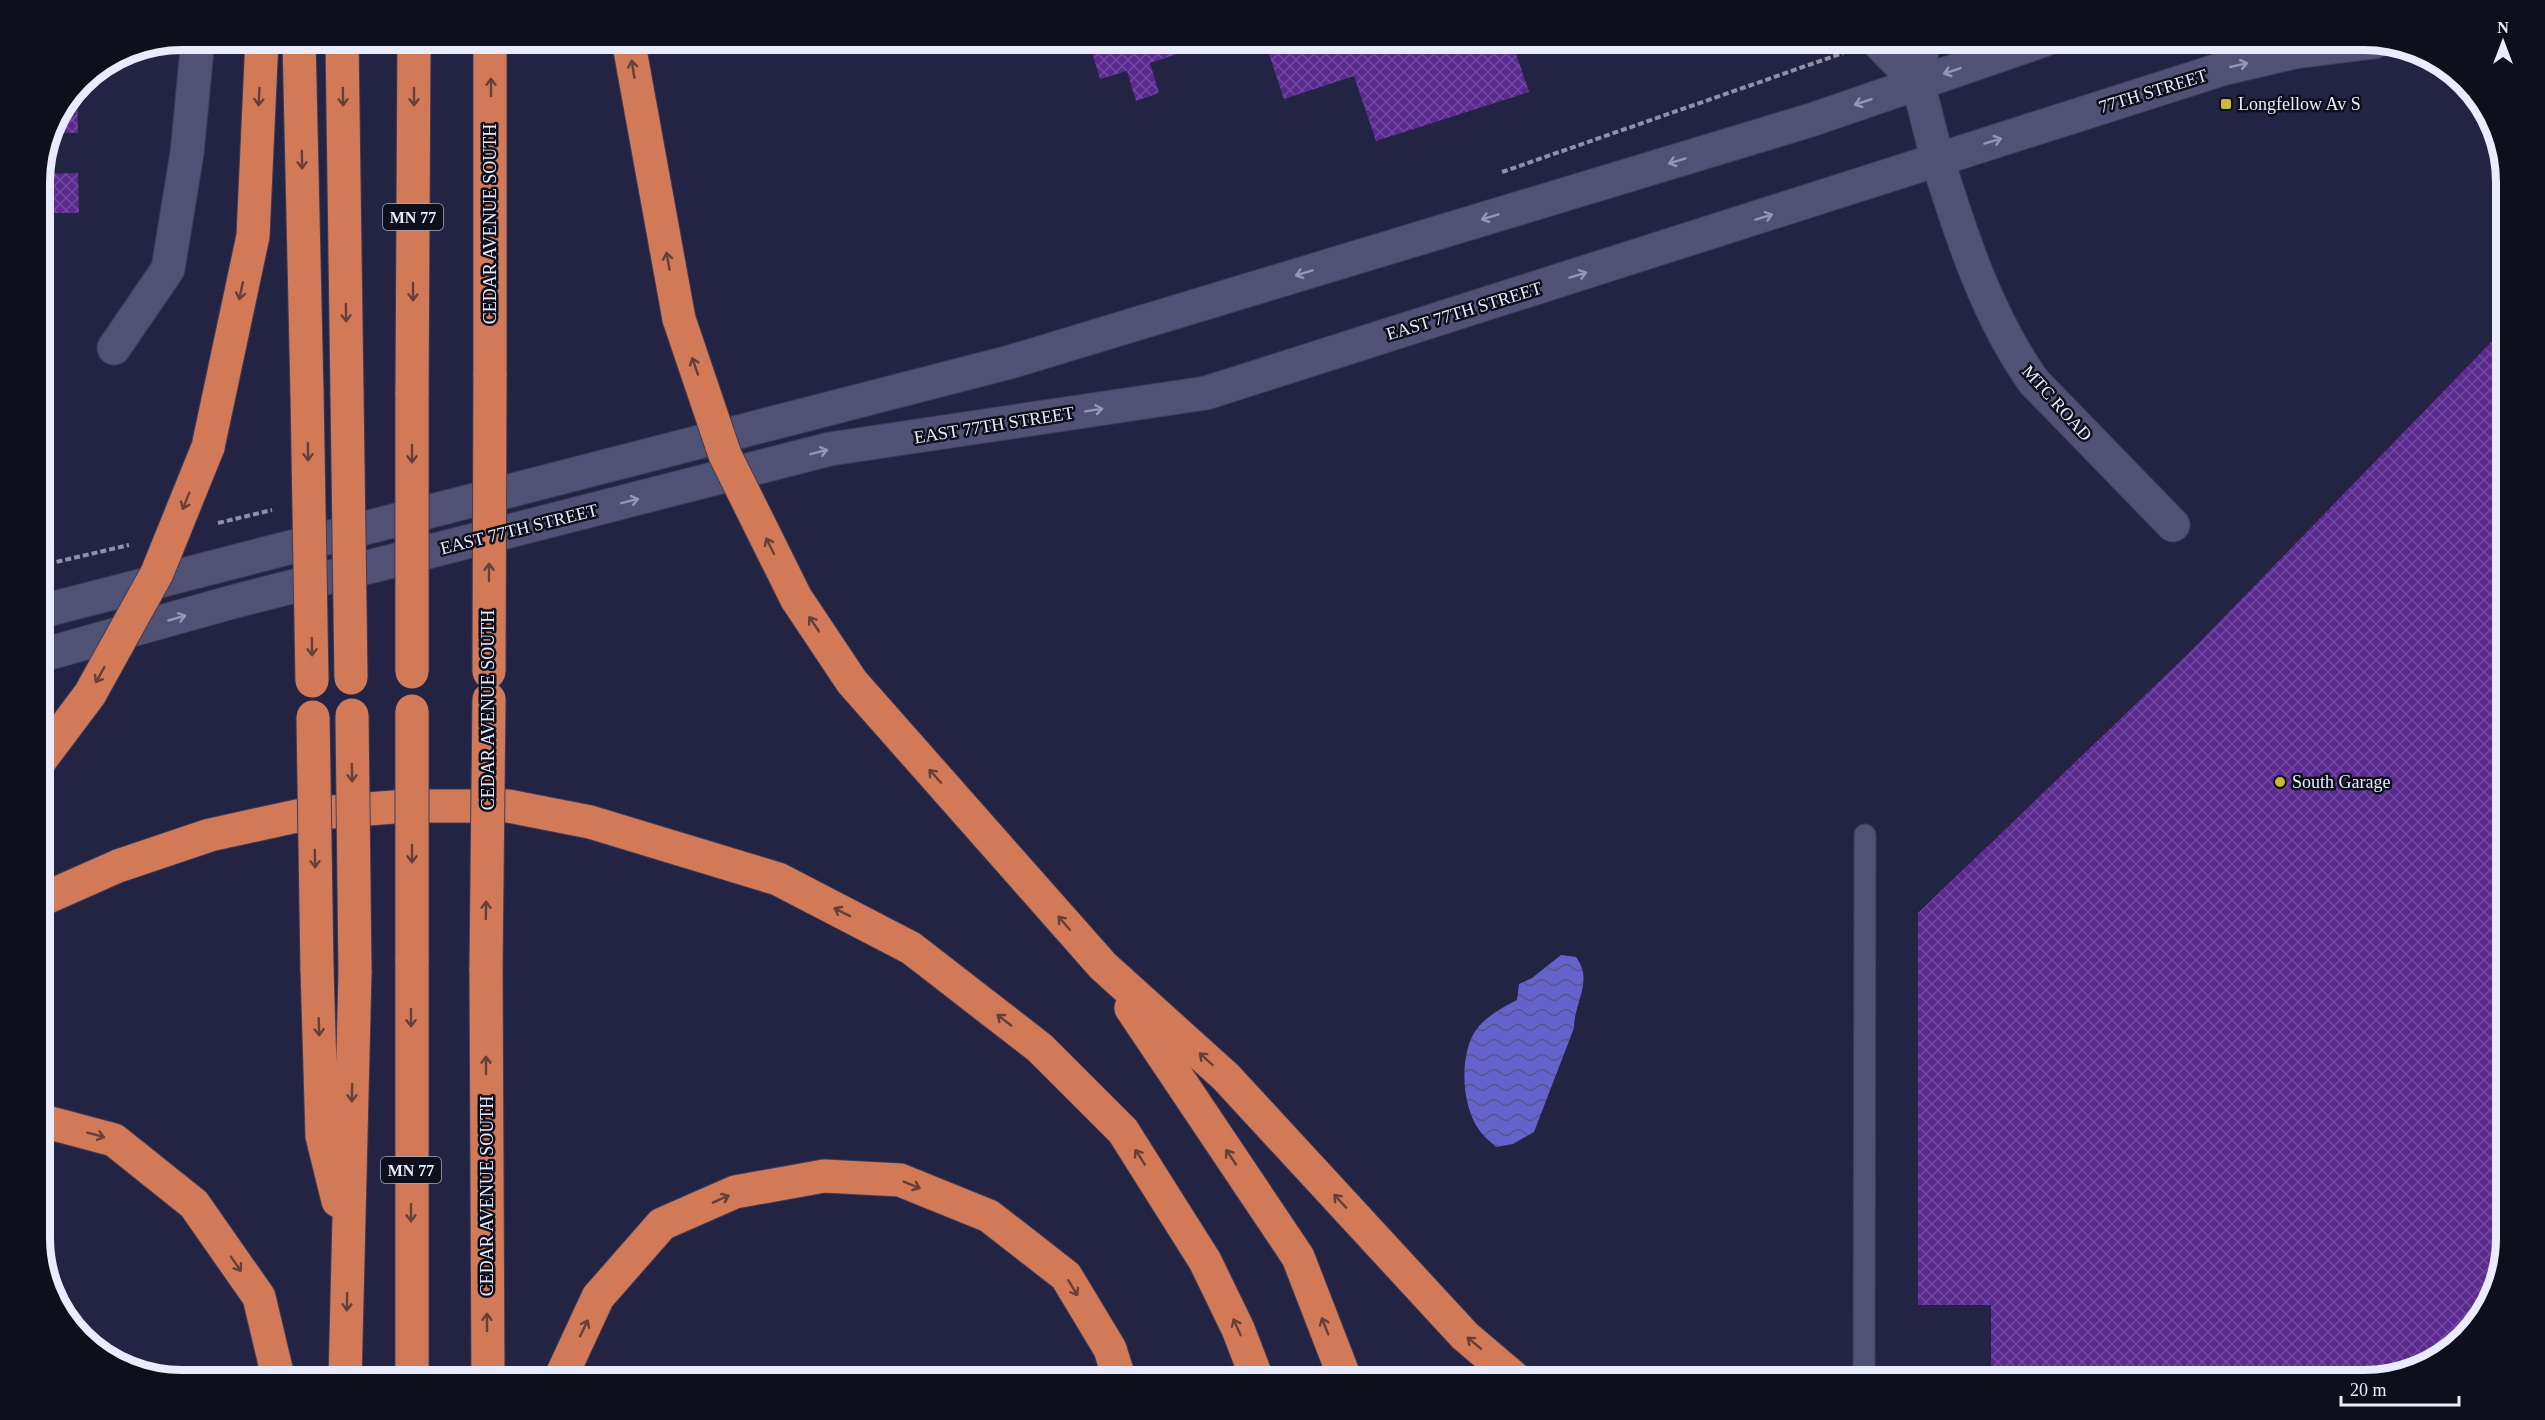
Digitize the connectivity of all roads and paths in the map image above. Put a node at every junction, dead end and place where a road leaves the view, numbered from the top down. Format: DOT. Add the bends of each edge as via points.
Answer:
graph roads {
  1 [pos="197,50"];
  2 [pos="261,50"];
  3 [pos="299,50"];
  4 [pos="342,50"];
  5 [pos="414,50"];
  6 [pos="490,50"];
  7 [pos="630,50"];
  8 [pos="1886,50"];
  9 [pos="1922,50"];
  10 [pos="2015,50"];
  11 [pos="2311,50"];
  12 [pos="1918,83"];
  13 [pos="1937,158"];
  14 [pos="114,348"];
  15 [pos="2173,525"];
  16 [pos="50,609"];
  17 [pos="50,653"];
  18 [pos="50,747"];
  19 [pos="1865,835"];
  20 [pos="50,896"];
  21 [pos="1103,966"];
  22 [pos="50,1123"];
  23 [pos="348,1243"];
  24 [pos="276,1370"];
  25 [pos="345,1370"];
  26 [pos="412,1370"];
  27 [pos="488,1370"];
  28 [pos="564,1370"];
  29 [pos="1117,1370"];
  30 [pos="1254,1370"];
  31 [pos="1342,1370"];
  32 [pos="1505,1370"];
  33 [pos="1864,1370"];
  1 -- 14 [label="street" via="187,153 168,269"];
  2 -- 18 [label="highway, one-way, bridge" via="253,236 208,447 157,573 90,694"];
  3 -- 23 [label="highway, one-way, bridge" via="322,1136"];
  4 -- 23 [label="highway, one-way, bridge" via="355,972"];
  5 -- 26 [label="highway, MN 77, one-way, bridge"];
  27 -- 6 [label="highway, CEDAR AVENUE SOUTH, one-way, bridge"];
  21 -- 7 [label="highway, one-way, bridge" via="852,682 796,598 725,455 679,319"];
  8 -- 12 [label="street"];
  9 -- 12 [label="street"];
  10 -- 12 [label="street, one-way"];
  13 -- 11 [label="street, 77TH STREET, one-way" via="2222,69"];
  12 -- 13 [label="street, MTC ROAD"];
  12 -- 16 [label="street, one-way" via="1811,120 1010,362"];
  13 -- 15 [label="street, MTC ROAD" via="1957,219 2002,332 2016,357 2034,382"];
  17 -- 13 [label="street, EAST 77TH STREET, one-way" via="232,602 830,450 1206,393 1830,196"];
  19 -- 33 [label="lane"];
  30 -- 20 [label="highway, one-way" via="1204,1261 1123,1131 1040,1048 911,948 778,879 590,822 508,806 406,806 306,814 210,836 118,866"];
  31 -- 21 [label="highway, one-way" via="1298,1257"];
  32 -- 21 [label="highway, one-way" via="1465,1336 1226,1077"];
  22 -- 24 [label="highway, one-way" via="114,1140 194,1204 259,1297"];
  23 -- 25 [label="highway, one-way"];
  28 -- 29 [label="highway, one-way" via="598,1297 662,1224 735,1192 824,1176 900,1180 989,1216 1066,1276 1110,1349"];
}
